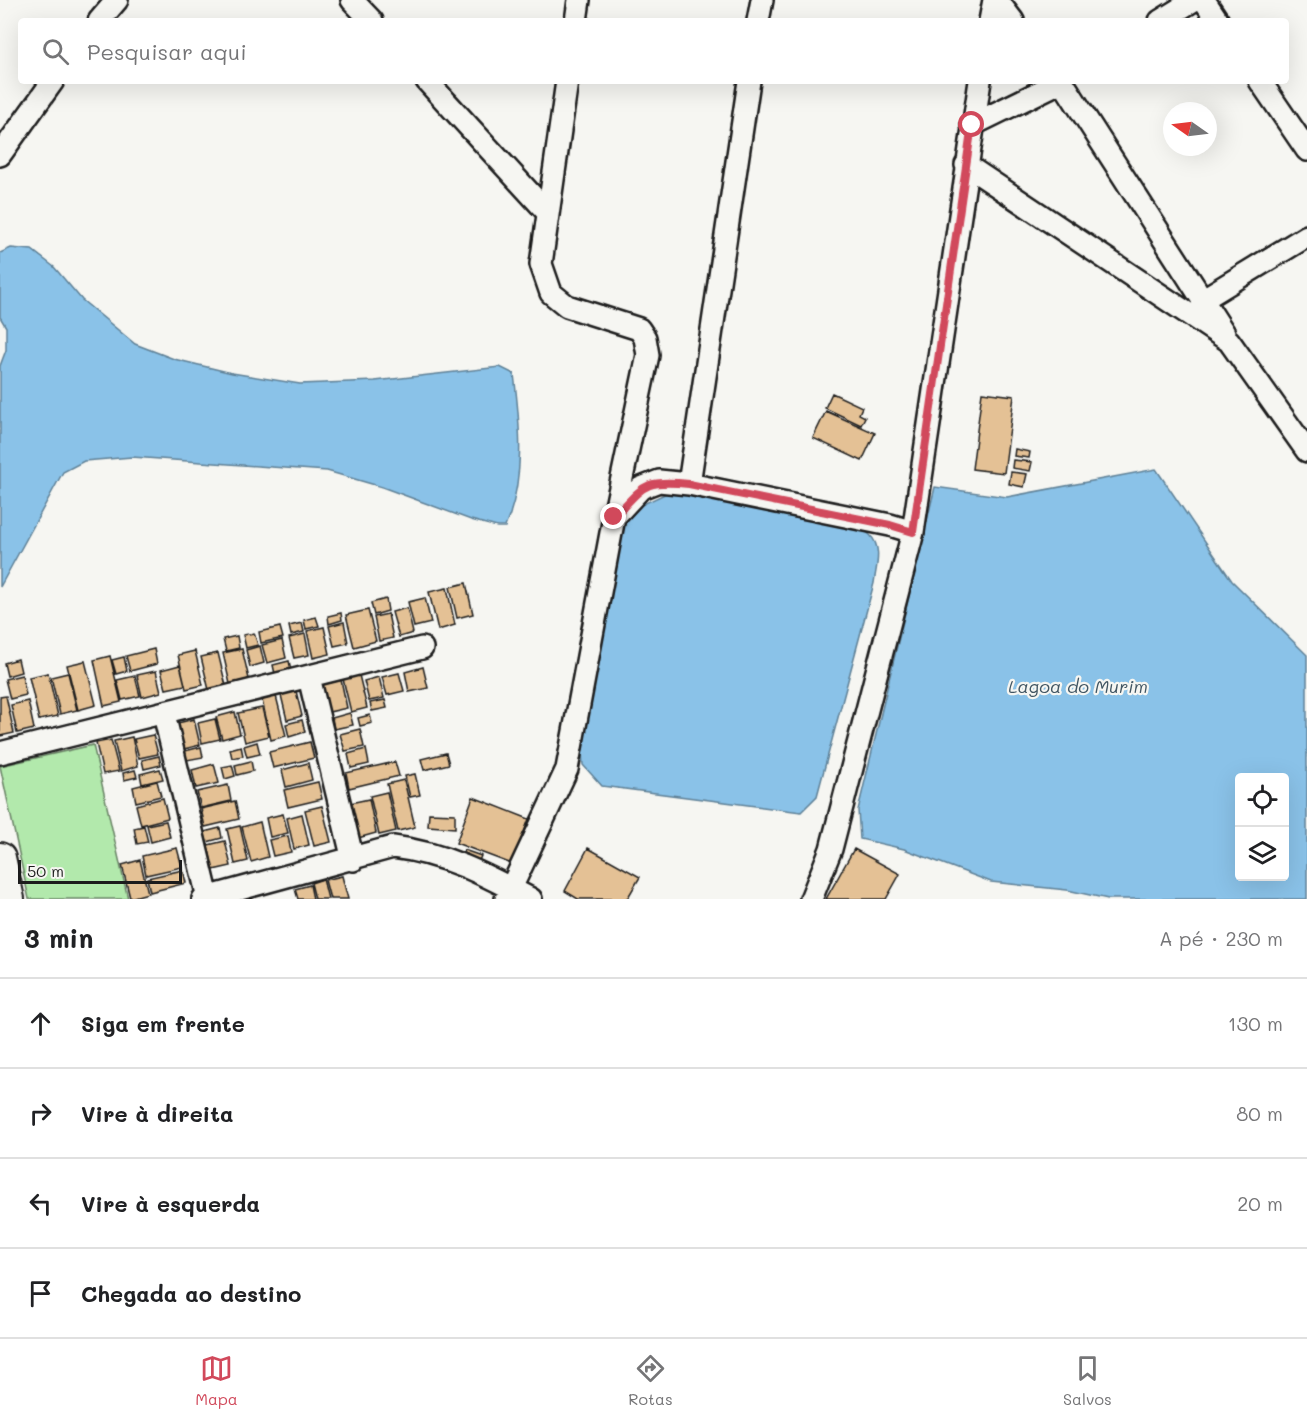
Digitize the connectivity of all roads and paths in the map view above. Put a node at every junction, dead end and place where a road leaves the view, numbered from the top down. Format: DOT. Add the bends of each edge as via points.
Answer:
graph roads {
  1 [pos="352,0"];
  2 [pos="579,0"];
  3 [pos="762,0"];
  4 [pos="995,0"];
  5 [pos="1194,0"];
  6 [pos="1204,0"];
  7 [pos="112,1"];
  8 [pos="101,18"];
  9 [pos="369,18"];
  10 [pos="576,18"];
  11 [pos="759,18"];
  12 [pos="991,18"];
  13 [pos="1010,18"];
  14 [pos="1165,18"];
  15 [pos="1216,18"];
  16 [pos="51,84"];
  17 [pos="430,84"];
  18 [pos="567,84"];
  19 [pos="749,84"];
  20 [pos="979,84"];
  21 [pos="1056,84"];
  22 [pos="1064,84"];
  23 [pos="1262,84"];
  24 [pos="972,125"];
  25 [pos="1307,150"];
  26 [pos="0,155"];
  27 [pos="966,165"];
  28 [pos="548,213"];
  29 [pos="1307,236"];
  30 [pos="1202,300"];
  31 [pos="1229,341"];
  32 [pos="1307,451"];
  33 [pos="689,484"];
  34 [pos="614,517"];
  35 [pos="913,532"];
  36 [pos="422,648"];
  37 [pos="309,676"];
  38 [pos="164,714"];
  39 [pos="0,753"];
  40 [pos="0,858"];
  41 [pos="353,860"];
  42 [pos="509,894"];
  43 [pos="205,898"];
  44 [pos="9,899"];
  45 [pos="531,899"];
  46 [pos="811,899"];
  1 -- 9 [label="street"];
  2 -- 10 [label="street"];
  3 -- 11 [label="street"];
  4 -- 12 [label="street"];
  4 -- 13 [label="street"];
  5 -- 14 [label="street"];
  6 -- 15 [label="street"];
  7 -- 8 [label="street"];
  16 -- 26 [label="street"];
  17 -- 28 [label="street"];
  18 -- 28 [label="street"];
  19 -- 33 [label="street"];
  20 -- 24 [label="street"];
  21 -- 24 [label="street"];
  22 -- 30 [label="street"];
  23 -- 25 [label="street"];
  24 -- 27 [label="street"];
  27 -- 31 [label="street"];
  27 -- 35 [label="street"];
  28 -- 34 [label="street" via="541,264 551,293 567,306 639,329 645,338 648,355"];
  29 -- 30 [label="street"];
  30 -- 31 [label="street"];
  31 -- 32 [label="street"];
  33 -- 34 [label="street" via="659,481 641,488"];
  33 -- 35 [label="street"];
  34 -- 42 [label="street" via="567,769"];
  35 -- 46 [label="street" via="831,849"];
  36 -- 37 [label="street"];
  37 -- 38 [label="street"];
  37 -- 41 [label="street"];
  38 -- 39 [label="street"];
  38 -- 43 [label="street"];
  40 -- 44 [label="main road"];
  41 -- 42 [label="street" via="393,847 422,851 447,858"];
  41 -- 43 [label="street"];
  42 -- 45 [label="street"];
}
